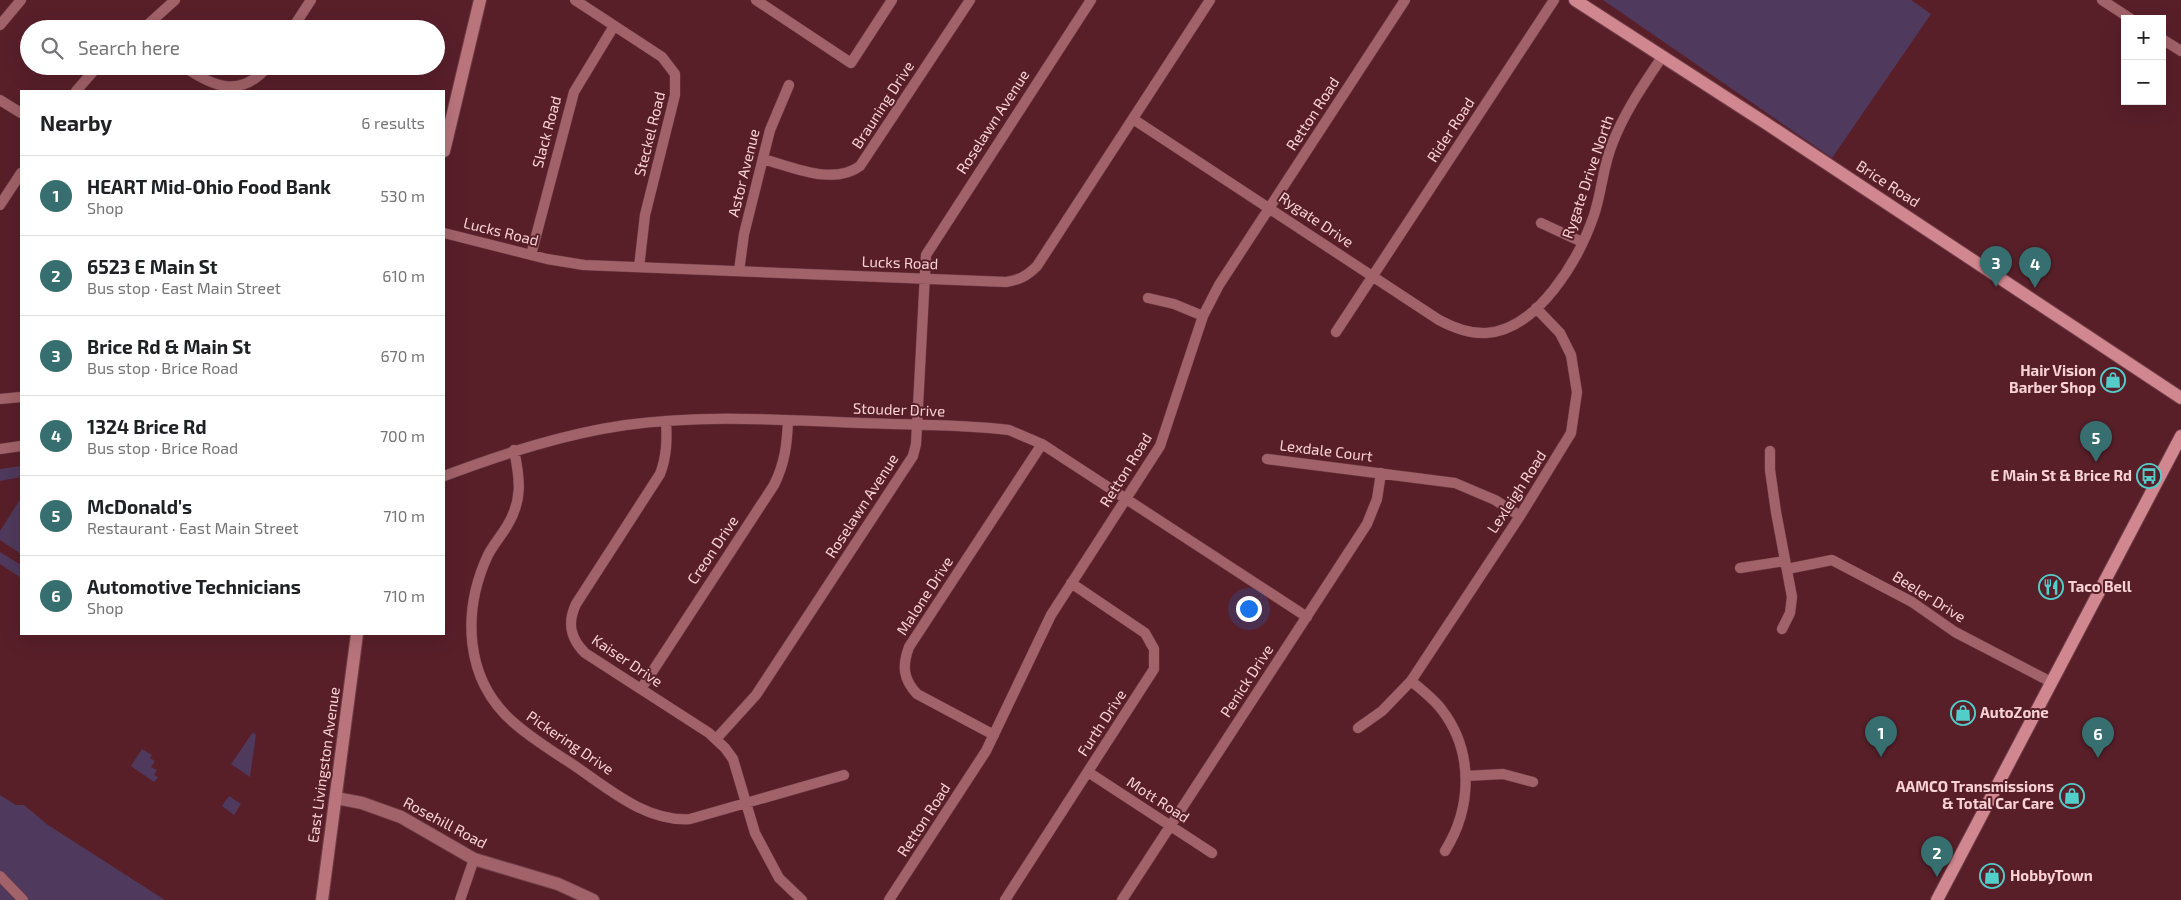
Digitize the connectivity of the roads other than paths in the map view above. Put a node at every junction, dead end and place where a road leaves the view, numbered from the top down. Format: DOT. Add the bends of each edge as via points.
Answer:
graph roads {
  1 [pos="21,0"];
  2 [pos="175,0"];
  3 [pos="311,0"];
  4 [pos="480,0"];
  5 [pos="575,0"];
  6 [pos="756,0"];
  7 [pos="892,0"];
  8 [pos="970,0"];
  9 [pos="1091,0"];
  10 [pos="1210,0"];
  11 [pos="1405,0"];
  12 [pos="1554,0"];
  13 [pos="1575,0"];
  14 [pos="2102,0"];
  15 [pos="2125,15"];
  16 [pos="153,20"];
  17 [pos="298,20"];
  18 [pos="0,26"];
  19 [pos="614,26"];
  20 [pos="2166,41"];
  21 [pos="2181,50"];
  22 [pos="1662,57"];
  23 [pos="90,75"];
  24 [pos="198,75"];
  25 [pos="258,75"];
  26 [pos="789,85"];
  27 [pos="232,89"];
  28 [pos="77,90"];
  29 [pos="0,100"];
  30 [pos="20,113"];
  31 [pos="1133,119"];
  32 [pos="445,147"];
  33 [pos="763,159"];
  34 [pos="20,174"];
  35 [pos="0,205"];
  36 [pos="1269,207"];
  37 [pos="1541,223"];
  38 [pos="445,233"];
  39 [pos="1582,242"];
  40 [pos="531,255"];
  41 [pos="639,267"];
  42 [pos="739,271"];
  43 [pos="1373,276"];
  44 [pos="923,279"];
  45 [pos="1148,298"];
  46 [pos="1536,308"];
  47 [pos="1203,316"];
  48 [pos="1336,332"];
  49 [pos="1487,333"];
  50 [pos="20,397"];
  51 [pos="2181,398"];
  52 [pos="0,399"];
  53 [pos="666,421"];
  54 [pos="788,421"];
  55 [pos="916,426"];
  56 [pos="2181,436"];
  57 [pos="1042,444"];
  58 [pos="20,446"];
  59 [pos="0,449"];
  60 [pos="514,450"];
  61 [pos="1770,451"];
  62 [pos="1268,459"];
  63 [pos="1382,473"];
  64 [pos="445,476"];
  65 [pos="1126,499"];
  66 [pos="1520,516"];
  67 [pos="1786,565"];
  68 [pos="1740,568"];
  69 [pos="1071,583"];
  70 [pos="1307,617"];
  71 [pos="1782,629"];
  72 [pos="357,635"];
  73 [pos="1411,681"];
  74 [pos="2051,682"];
  75 [pos="640,689"];
  76 [pos="1358,728"];
  77 [pos="994,735"];
  78 [pos="716,739"];
  79 [pos="1088,772"];
  80 [pos="844,775"];
  81 [pos="1466,776"];
  82 [pos="1533,782"];
  83 [pos="336,798"];
  84 [pos="747,803"];
  85 [pos="1170,826"];
  86 [pos="1445,851"];
  87 [pos="1212,853"];
  88 [pos="474,859"];
  89 [pos="0,876"];
  90 [pos="23,900"];
  91 [pos="322,900"];
  92 [pos="460,900"];
  93 [pos="593,900"];
  94 [pos="802,900"];
  95 [pos="889,900"];
  96 [pos="1006,900"];
  97 [pos="1122,900"];
  98 [pos="1937,900"];
  1 -- 18 [label="street"];
  2 -- 16 [label="street"];
  3 -- 17 [label="street"];
  4 -- 32 [label="main road"];
  5 -- 19 [label="street, Steckel Road"];
  6 -- 7 [label="street" via="851,63"];
  8 -- 33 [label="street, Brauning Drive" via="860,166 852,173 831,176"];
  9 -- 44 [label="street, Roselawn Avenue" via="929,247"];
  10 -- 31 [label="street, Lucks Road"];
  11 -- 36 [label="street, Retton Road"];
  12 -- 43 [label="street, Rider Road"];
  13 -- 22 [label="main road, Brice Road"];
  14 -- 15 [label="street"];
  19 -- 40 [label="street, Slack Road" via="574,92"];
  19 -- 41 [label="street, Steckel Road" via="662,57 672,67 676,81 676,95 645,215"];
  20 -- 21 [label="street"];
  22 -- 39 [label="street, Rygate Drive North" via="1630,105 1612,144 1593,216"];
  22 -- 51 [label="main road, Brice Road"];
  23 -- 28 [label="street"];
  24 -- 27 [label="street" via="217,86"];
  25 -- 27 [label="street"];
  26 -- 33 [label="street, Astor Avenue" via="776,113"];
  29 -- 30 [label="street"];
  31 -- 36 [label="street, Rygate Drive"];
  31 -- 44 [label="street, Lucks Road" via="1031,272 1006,282"];
  33 -- 42 [label="street, Astor Avenue" via="744,234"];
  34 -- 35 [label="street"];
  36 -- 43 [label="street, Rygate Drive"];
  36 -- 47 [label="street, Retton Road"];
  37 -- 39 [label="street"];
  38 -- 40 [label="street, Lucks Road"];
  39 -- 46 [label="street, Rygate Drive North" via="1560,281"];
  40 -- 41 [label="street, Lucks Road" via="565,263"];
  41 -- 42 [label="street, Lucks Road"];
  42 -- 44 [label="street, Lucks Road"];
  43 -- 48 [label="street, Rider Road"];
  43 -- 49 [label="street, Rygate Drive" via="1451,326 1462,331"];
  44 -- 55 [label="street, Roselawn Avenue"];
  45 -- 47 [label="street"];
  46 -- 49 [label="street, Rygate Drive North" via="1514,324"];
  46 -- 66 [label="street, Lexleigh Road" via="1560,333 1571,355 1576,404 1571,433"];
  47 -- 65 [label="street, Retton Road" via="1163,441"];
  50 -- 52 [label="street"];
  53 -- 54 [label="street, Stouder Drive" via="730,418"];
  53 -- 60 [label="street, Stouder Drive" via="585,432"];
  53 -- 75 [label="street, Kaiser Drive" via="667,447 660,474 576,604 570,621 579,646"];
  54 -- 55 [label="street, Stouder Drive"];
  54 -- 75 [label="street, Creon Drive" via="786,453 774,485"];
  55 -- 57 [label="street, Stouder Drive" via="1009,430"];
  55 -- 78 [label="street, Roselawn Avenue" via="915,450 908,465 761,688"];
  56 -- 74 [label="main road"];
  57 -- 65 [label="street, Stouder Drive"];
  57 -- 77 [label="street, Malone Drive" via="909,647 904,666 909,686 916,694"];
  58 -- 59 [label="street"];
  60 -- 64 [label="street, Stouder Drive"];
  60 -- 84 [label="street, Pickering Drive" via="520,499 482,569 470,612 475,660 496,703 530,736 653,814 677,820 690,819"];
  61 -- 67 [label="street"];
  62 -- 63 [label="street, Lexdale Court"];
  63 -- 66 [label="street, Lexdale Court" via="1455,483 1495,500"];
  63 -- 70 [label="street, Penick Drive" via="1378,499 1367,524"];
  65 -- 69 [label="street, Retton Road"];
  65 -- 70 [label="street, Stouder Drive"];
  66 -- 73 [label="street, Lexleigh Road"];
  67 -- 68 [label="street, Beeler Drive"];
  67 -- 71 [label="street" via="1792,606"];
  67 -- 74 [label="street, Beeler Drive" via="1832,560 1912,602 1955,632"];
  69 -- 77 [label="street, Retton Road" via="1040,635"];
  69 -- 79 [label="street, Furth Drive" via="1137,627 1151,641 1154,649 1154,669 1150,677"];
  70 -- 85 [label="street, Penick Drive"];
  72 -- 83 [label="main road, East Livingston Avenue"];
  73 -- 76 [label="street, Lexleigh Road"];
  73 -- 81 [label="street" via="1450,721 1461,748"];
  74 -- 98 [label="main road"];
  75 -- 78 [label="street, Kaiser Drive"];
  77 -- 95 [label="street, Retton Road"];
  78 -- 84 [label="street, Kaiser Drive" via="733,759"];
  79 -- 85 [label="street, Mott Road"];
  79 -- 96 [label="street, Furth Drive"];
  80 -- 84 [label="street, Pickering Drive"];
  81 -- 82 [label="street" via="1503,774"];
  81 -- 86 [label="street" via="1462,815"];
  83 -- 88 [label="street, Rosehill Road" via="401,817"];
  83 -- 91 [label="main road, East Livingston Avenue"];
  84 -- 94 [label="street, Kaiser Drive" via="755,833 779,878"];
  85 -- 87 [label="street, Mott Road"];
  85 -- 97 [label="street, Penick Drive"];
  88 -- 92 [label="street"];
  88 -- 93 [label="street, Rosehill Road" via="558,884"];
  89 -- 90 [label="street"];
}
